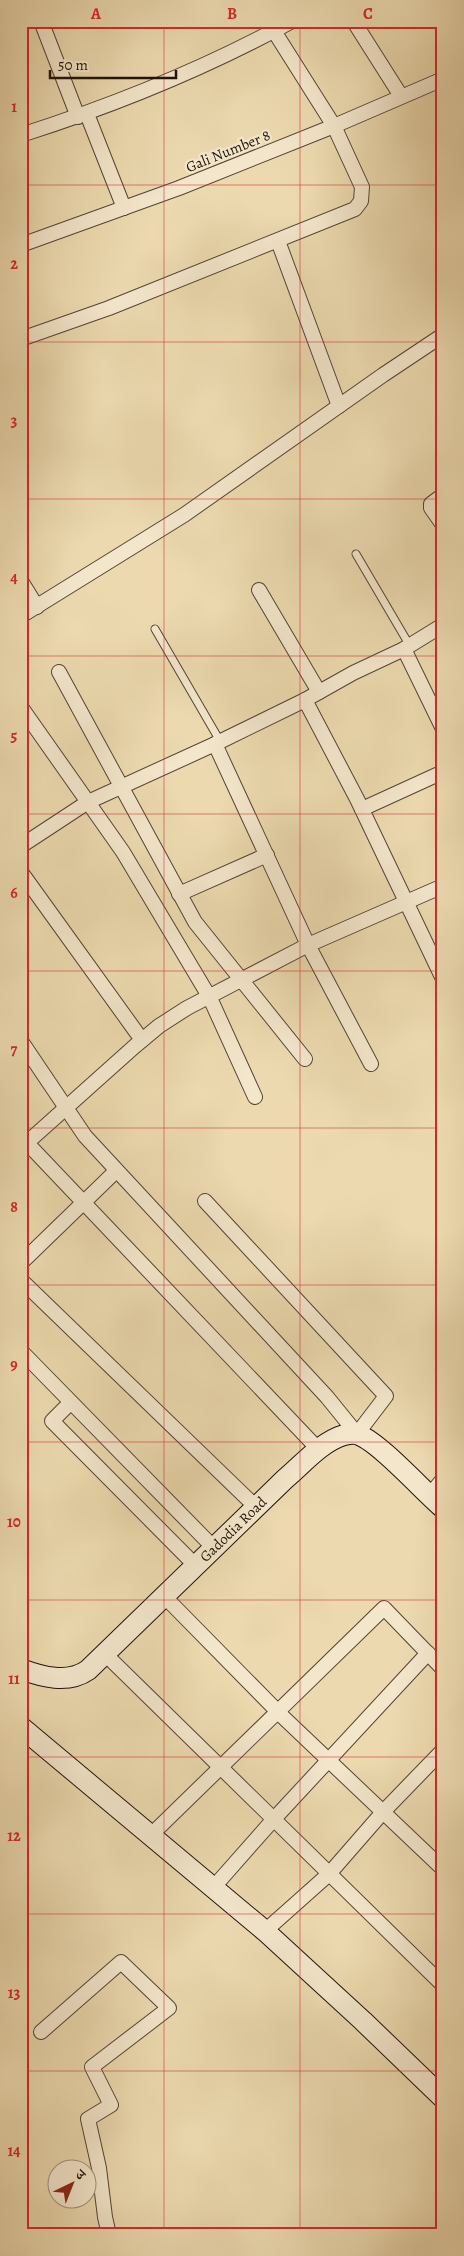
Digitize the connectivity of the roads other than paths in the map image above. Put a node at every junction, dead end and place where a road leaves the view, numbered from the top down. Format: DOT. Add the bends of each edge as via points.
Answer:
graph roads {
  1 [pos="41,21"];
  2 [pos="292,21"];
  3 [pos="356,25"];
  4 [pos="274,31"];
  5 [pos="443,79"];
  6 [pos="401,96"];
  7 [pos="82,115"];
  8 [pos="334,126"];
  9 [pos="21,135"];
  10 [pos="124,208"];
  11 [pos="278,241"];
  12 [pos="21,245"];
  13 [pos="443,335"];
  14 [pos="21,338"];
  15 [pos="339,406"];
  16 [pos="443,495"];
  17 [pos="443,525"];
  18 [pos="356,554"];
  19 [pos="21,581"];
  20 [pos="259,590"];
  21 [pos="37,607"];
  22 [pos="21,616"];
  23 [pos="443,625"];
  24 [pos="155,629"];
  25 [pos="407,647"];
  26 [pos="59,672"];
  27 [pos="319,692"];
  28 [pos="305,700"];
  29 [pos="21,707"];
  30 [pos="443,730"];
  31 [pos="218,743"];
  32 [pos="443,772"];
  33 [pos="123,786"];
  34 [pos="88,802"];
  35 [pos="362,809"];
  36 [pos="21,846"];
  37 [pos="267,855"];
  38 [pos="21,872"];
  39 [pos="443,886"];
  40 [pos="179,894"];
  41 [pos="406,903"];
  42 [pos="308,945"];
  43 [pos="443,979"];
  44 [pos="242,981"];
  45 [pos="210,998"];
  46 [pos="142,1040"];
  47 [pos="21,1041"];
  48 [pos="305,1059"];
  49 [pos="371,1064"];
  50 [pos="255,1097"];
  51 [pos="65,1108"];
  52 [pos="24,1145"];
  53 [pos="116,1171"];
  54 [pos="205,1201"];
  55 [pos="83,1202"];
  56 [pos="21,1263"];
  57 [pos="21,1280"];
  58 [pos="21,1351"];
  59 [pos="70,1403"];
  60 [pos="357,1434"];
  61 [pos="319,1450"];
  62 [pos="443,1479"];
  63 [pos="436,1502"];
  64 [pos="256,1507"];
  65 [pos="213,1547"];
  66 [pos="195,1565"];
  67 [pos="164,1596"];
  68 [pos="104,1653"];
  69 [pos="428,1653"];
  70 [pos="443,1668"];
  71 [pos="21,1669"];
  72 [pos="277,1710"];
  73 [pos="21,1727"];
  74 [pos="443,1750"];
  75 [pos="329,1761"];
  76 [pos="219,1767"];
  77 [pos="383,1812"];
  78 [pos="273,1820"];
  79 [pos="151,1835"];
  80 [pos="443,1869"];
  81 [pos="329,1874"];
  82 [pos="213,1888"];
  83 [pos="265,1931"];
  84 [pos="443,1986"];
  85 [pos="41,2032"];
  86 [pos="443,2098"];
  87 [pos="109,2235"];
  1 -- 7 [label="street"];
  2 -- 4 [label="street"];
  3 -- 6 [label="street"];
  4 -- 7 [label="street" via="141,93"];
  4 -- 8 [label="street"];
  5 -- 6 [label="street, Gali Number 8"];
  6 -- 8 [label="street, Gali Number 8"];
  7 -- 9 [label="street"];
  7 -- 10 [label="street"];
  8 -- 10 [label="street, Gali Number 8"];
  8 -- 11 [label="street" via="362,187 361,201 350,212"];
  10 -- 12 [label="street, Gali Number 8"];
  11 -- 14 [label="street" via="109,308"];
  11 -- 15 [label="street"];
  13 -- 15 [label="street"];
  15 -- 21 [label="street" via="184,515"];
  16 -- 17 [label="street" via="431,504"];
  18 -- 25 [label="lane"];
  19 -- 21 [label="street"];
  20 -- 27 [label="street"];
  21 -- 22 [label="street"];
  23 -- 25 [label="street"];
  24 -- 31 [label="lane"];
  25 -- 27 [label="street"];
  25 -- 30 [label="street"];
  26 -- 33 [label="street"];
  27 -- 28 [label="street"];
  28 -- 31 [label="street"];
  28 -- 35 [label="street"];
  29 -- 34 [label="street"];
  31 -- 33 [label="street"];
  31 -- 37 [label="street"];
  32 -- 35 [label="street"];
  33 -- 34 [label="street"];
  33 -- 40 [label="street"];
  34 -- 36 [label="street"];
  34 -- 45 [label="street" via="123,852"];
  35 -- 41 [label="street"];
  37 -- 40 [label="street"];
  37 -- 42 [label="street"];
  38 -- 46 [label="street"];
  39 -- 41 [label="street"];
  40 -- 44 [label="street" via="195,922"];
  41 -- 42 [label="street"];
  41 -- 43 [label="street"];
  42 -- 44 [label="street"];
  42 -- 49 [label="street"];
  44 -- 45 [label="street"];
  44 -- 48 [label="street"];
  45 -- 46 [label="street" via="186,1008"];
  45 -- 50 [label="street"];
  46 -- 51 [label="street"];
  47 -- 51 [label="street"];
  51 -- 52 [label="street"];
  51 -- 53 [label="street"];
  52 -- 55 [label="street"];
  53 -- 55 [label="street"];
  53 -- 60 [label="street" via="327,1397"];
  54 -- 60 [label="street" via="386,1396"];
  55 -- 56 [label="street"];
  55 -- 61 [label="street"];
  57 -- 64 [label="street"];
  58 -- 59 [label="street"];
  59 -- 65 [label="street"];
  59 -- 66 [label="street" via="52,1421"];
  60 -- 61 [label="street, Gadodia Road" via="338,1438"];
  60 -- 63 [label="street" via="373,1443"];
  61 -- 64 [label="street, Gadodia Road"];
  62 -- 63 [label="street"];
  64 -- 65 [label="street, Gadodia Road"];
  65 -- 66 [label="street, Gadodia Road"];
  66 -- 67 [label="street, Gadodia Road"];
  67 -- 68 [label="street, Gadodia Road"];
  67 -- 72 [label="street"];
  68 -- 71 [label="street, Gadodia Road" via="76,1677 53,1678"];
  68 -- 76 [label="street"];
  69 -- 70 [label="street"];
  69 -- 72 [label="street" via="384,1608"];
  69 -- 75 [label="street"];
  72 -- 75 [label="street"];
  72 -- 76 [label="street"];
  73 -- 79 [label="street"];
  74 -- 77 [label="street"];
  75 -- 77 [label="street"];
  75 -- 78 [label="street"];
  76 -- 78 [label="street"];
  76 -- 79 [label="street"];
  77 -- 80 [label="street"];
  77 -- 81 [label="street"];
  78 -- 81 [label="street"];
  78 -- 82 [label="street"];
  79 -- 82 [label="street"];
  81 -- 83 [label="street"];
  81 -- 84 [label="street"];
  82 -- 83 [label="street"];
  83 -- 86 [label="street"];
  85 -- 87 [label="street" via="121,1962 169,2008 92,2067 111,2105 88,2119"];
}
